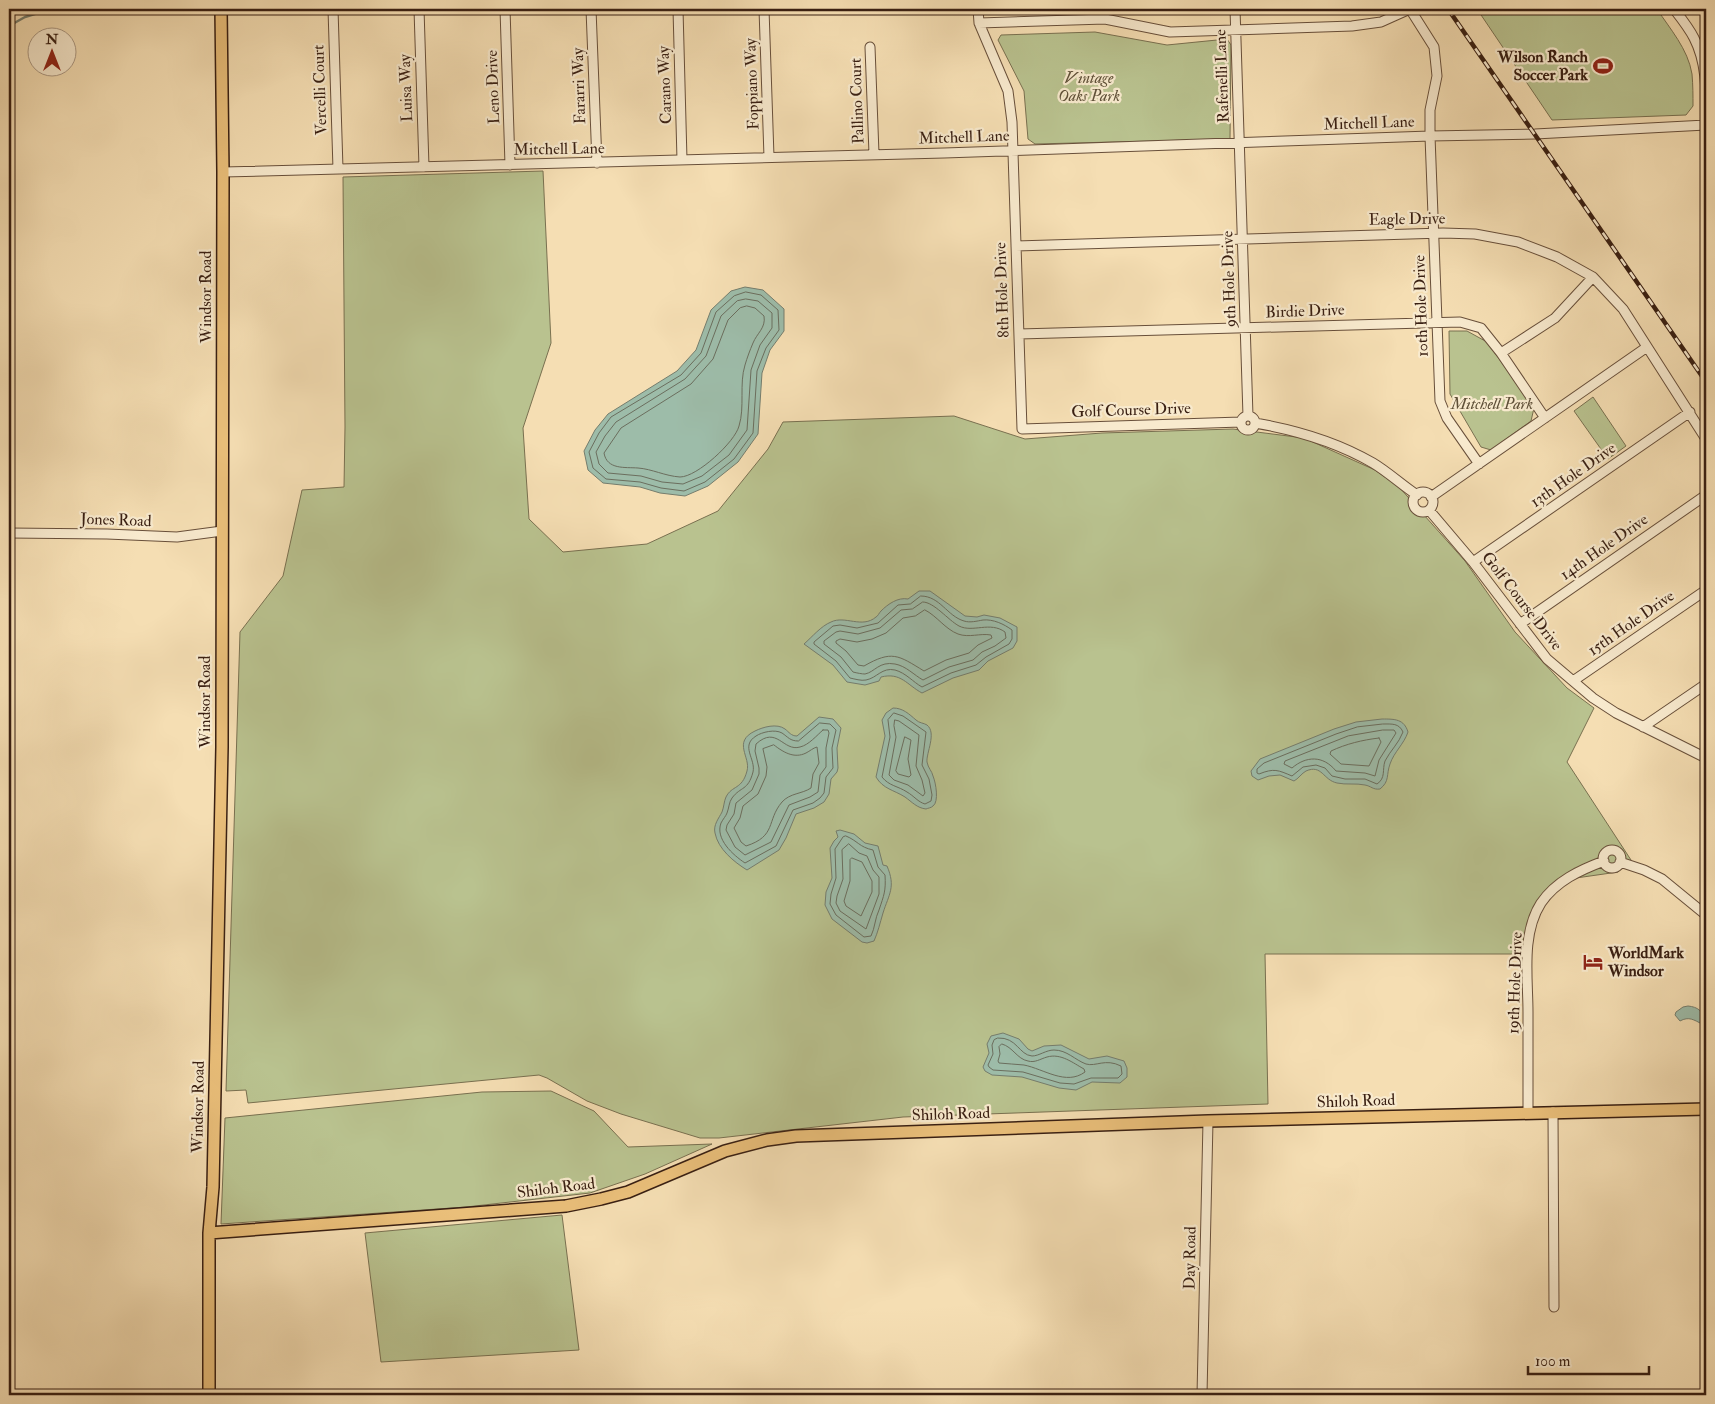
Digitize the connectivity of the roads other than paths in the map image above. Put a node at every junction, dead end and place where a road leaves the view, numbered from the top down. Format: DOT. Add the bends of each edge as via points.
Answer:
graph roads {
  1 [pos="221,9"];
  2 [pos="333,9"];
  3 [pos="419,9"];
  4 [pos="506,9"];
  5 [pos="592,9"];
  6 [pos="678,9"];
  7 [pos="764,9"];
  8 [pos="978,9"];
  9 [pos="1235,9"];
  10 [pos="1410,9"];
  11 [pos="1674,9"];
  12 [pos="979,23"];
  13 [pos="1236,29"];
  14 [pos="870,47"];
  15 [pos="1706,125"];
  16 [pos="1430,136"];
  17 [pos="1239,142"];
  18 [pos="1013,150"];
  19 [pos="874,154"];
  20 [pos="769,158"];
  21 [pos="682,160"];
  22 [pos="596,163"];
  23 [pos="510,165"];
  24 [pos="424,167"];
  25 [pos="338,169"];
  26 [pos="222,172"];
  27 [pos="1434,233"];
  28 [pos="1242,239"];
  29 [pos="1016,246"];
  30 [pos="1593,277"];
  31 [pos="1436,323"];
  32 [pos="1245,328"];
  33 [pos="1018,334"];
  34 [pos="1647,347"];
  35 [pos="1500,353"];
  36 [pos="1690,412"];
  37 [pos="1545,418"];
  38 [pos="1245,419"];
  39 [pos="1022,429"];
  40 [pos="1706,438"];
  41 [pos="1479,464"];
  42 [pos="1417,495"];
  43 [pos="1706,495"];
  44 [pos="1431,497"];
  45 [pos="1429,510"];
  46 [pos="222,531"];
  47 [pos="9,533"];
  48 [pos="1473,562"];
  49 [pos="1706,590"];
  50 [pos="1520,624"];
  51 [pos="1573,681"];
  52 [pos="1706,684"];
  53 [pos="1643,727"];
  54 [pos="1706,758"];
  55 [pos="1604,861"];
  56 [pos="1620,862"];
  57 [pos="1706,915"];
  58 [pos="1706,1109"];
  59 [pos="1528,1112"];
  60 [pos="1553,1112"];
  61 [pos="1208,1121"];
  62 [pos="209,1233"];
  63 [pos="1554,1307"];
  64 [pos="209,1395"];
  65 [pos="1202,1395"];
  1 -- 26 [label="main road, Windsor Road"];
  2 -- 25 [label="street, Vercelli Court"];
  3 -- 24 [label="street, Luisa Way"];
  4 -- 23 [label="street, Leno Drive"];
  5 -- 22 [label="street, Fararri Way"];
  6 -- 21 [label="street, Carano Way"];
  7 -- 20 [label="street, Foppiano Way"];
  8 -- 12 [label="street, 8th Hole Drive"];
  9 -- 13 [label="street, Rafenelli Lane"];
  10 -- 13 [label="street" via="1381,22 1352,26"];
  10 -- 16 [label="street, 10th Hole Drive" via="1434,47 1437,76 1430,110"];
  11 -- 15 [label="street" via="1695,39 1704,68"];
  12 -- 13 [label="street" via="1105,19 1170,32"];
  12 -- 18 [label="street, 8th Hole Drive" via="1008,91"];
  13 -- 17 [label="street, Rafenelli Lane"];
  14 -- 19 [label="street, Pallino Court"];
  15 -- 16 [label="street, Mitchell Lane"];
  16 -- 17 [label="street, Mitchell Lane"];
  16 -- 27 [label="street, 10th Hole Drive"];
  17 -- 18 [label="street, Mitchell Lane"];
  17 -- 28 [label="street, 9th Hole Drive"];
  18 -- 19 [label="street, Mitchell Lane"];
  18 -- 29 [label="street, 8th Hole Drive"];
  19 -- 20 [label="street, Mitchell Lane"];
  20 -- 21 [label="street, Mitchell Lane"];
  21 -- 22 [label="street, Mitchell Lane"];
  22 -- 23 [label="street, Mitchell Lane"];
  23 -- 24 [label="street, Mitchell Lane"];
  24 -- 25 [label="street, Mitchell Lane"];
  25 -- 26 [label="street, Mitchell Lane"];
  26 -- 46 [label="main road, Windsor Road"];
  27 -- 28 [label="street, Eagle Drive"];
  27 -- 30 [label="street, Eagle Drive" via="1476,234 1518,242 1557,257"];
  27 -- 31 [label="street, 10th Hole Drive"];
  28 -- 29 [label="street, Eagle Drive"];
  28 -- 32 [label="street, 9th Hole Drive"];
  29 -- 33 [label="street, 8th Hole Drive"];
  30 -- 34 [label="street, Eagle Drive" via="1623,309"];
  30 -- 35 [label="street" via="1554,318"];
  31 -- 32 [label="street, Birdie Drive"];
  31 -- 35 [label="street, Birdie Drive" via="1460,322 1481,328"];
  31 -- 41 [label="street, 10th Hole Drive" via="1440,401 1447,418"];
  32 -- 33 [label="street, Birdie Drive"];
  32 -- 38 [label="street, 9th Hole Drive"];
  33 -- 39 [label="street, 8th Hole Drive"];
  34 -- 36 [label="street, Eagle Drive"];
  34 -- 37 [label="street"];
  35 -- 37 [label="street, Birdie Drive"];
  36 -- 40 [label="street, Eagle Drive"];
  36 -- 48 [label="street, 13th Hole Drive"];
  37 -- 41 [label="street"];
  38 -- 39 [label="street, Golf Course Drive"];
  38 -- 42 [label="street" via="1332,443 1373,463"];
  41 -- 44 [label="street"];
  42 -- 44 [label="street" via="1425,493"];
  42 -- 45 [label="street" via="1413,502 1415,508 1423,512"];
  43 -- 50 [label="street, 14th Hole Drive"];
  44 -- 45 [label="street"];
  45 -- 48 [label="street, Golf Course Drive"];
  46 -- 47 [label="street, Jones Road" via="177,537"];
  46 -- 62 [label="main road, Windsor Road" via="222,747 213,1187"];
  48 -- 50 [label="street, Golf Course Drive"];
  49 -- 51 [label="street, 15th Hole Drive"];
  50 -- 51 [label="street, Golf Course Drive" via="1547,659"];
  51 -- 53 [label="street, Golf Course Drive" via="1593,698"];
  52 -- 53 [label="street"];
  53 -- 54 [label="street, Golf Course Drive"];
  55 -- 56 [label="street, 19th Hole Drive" via="1612,868"];
  55 -- 56 [label="street, 19th Hole Drive" via="1606,853 1611,850 1619,854"];
  55 -- 59 [label="street, 19th Hole Drive" via="1574,872 1542,902 1535,914 1528,948"];
  56 -- 57 [label="street, 19th Hole Drive" via="1662,879"];
  58 -- 60 [label="main road, Shiloh Road"];
  59 -- 60 [label="main road, Shiloh Road"];
  59 -- 61 [label="main road, Shiloh Road"];
  60 -- 63 [label="street"];
  61 -- 62 [label="main road, Shiloh Road" via="796,1136 725,1151 628,1192 566,1206"];
  61 -- 65 [label="street, Day Road"];
  62 -- 64 [label="main road, Windsor Road"];
}
